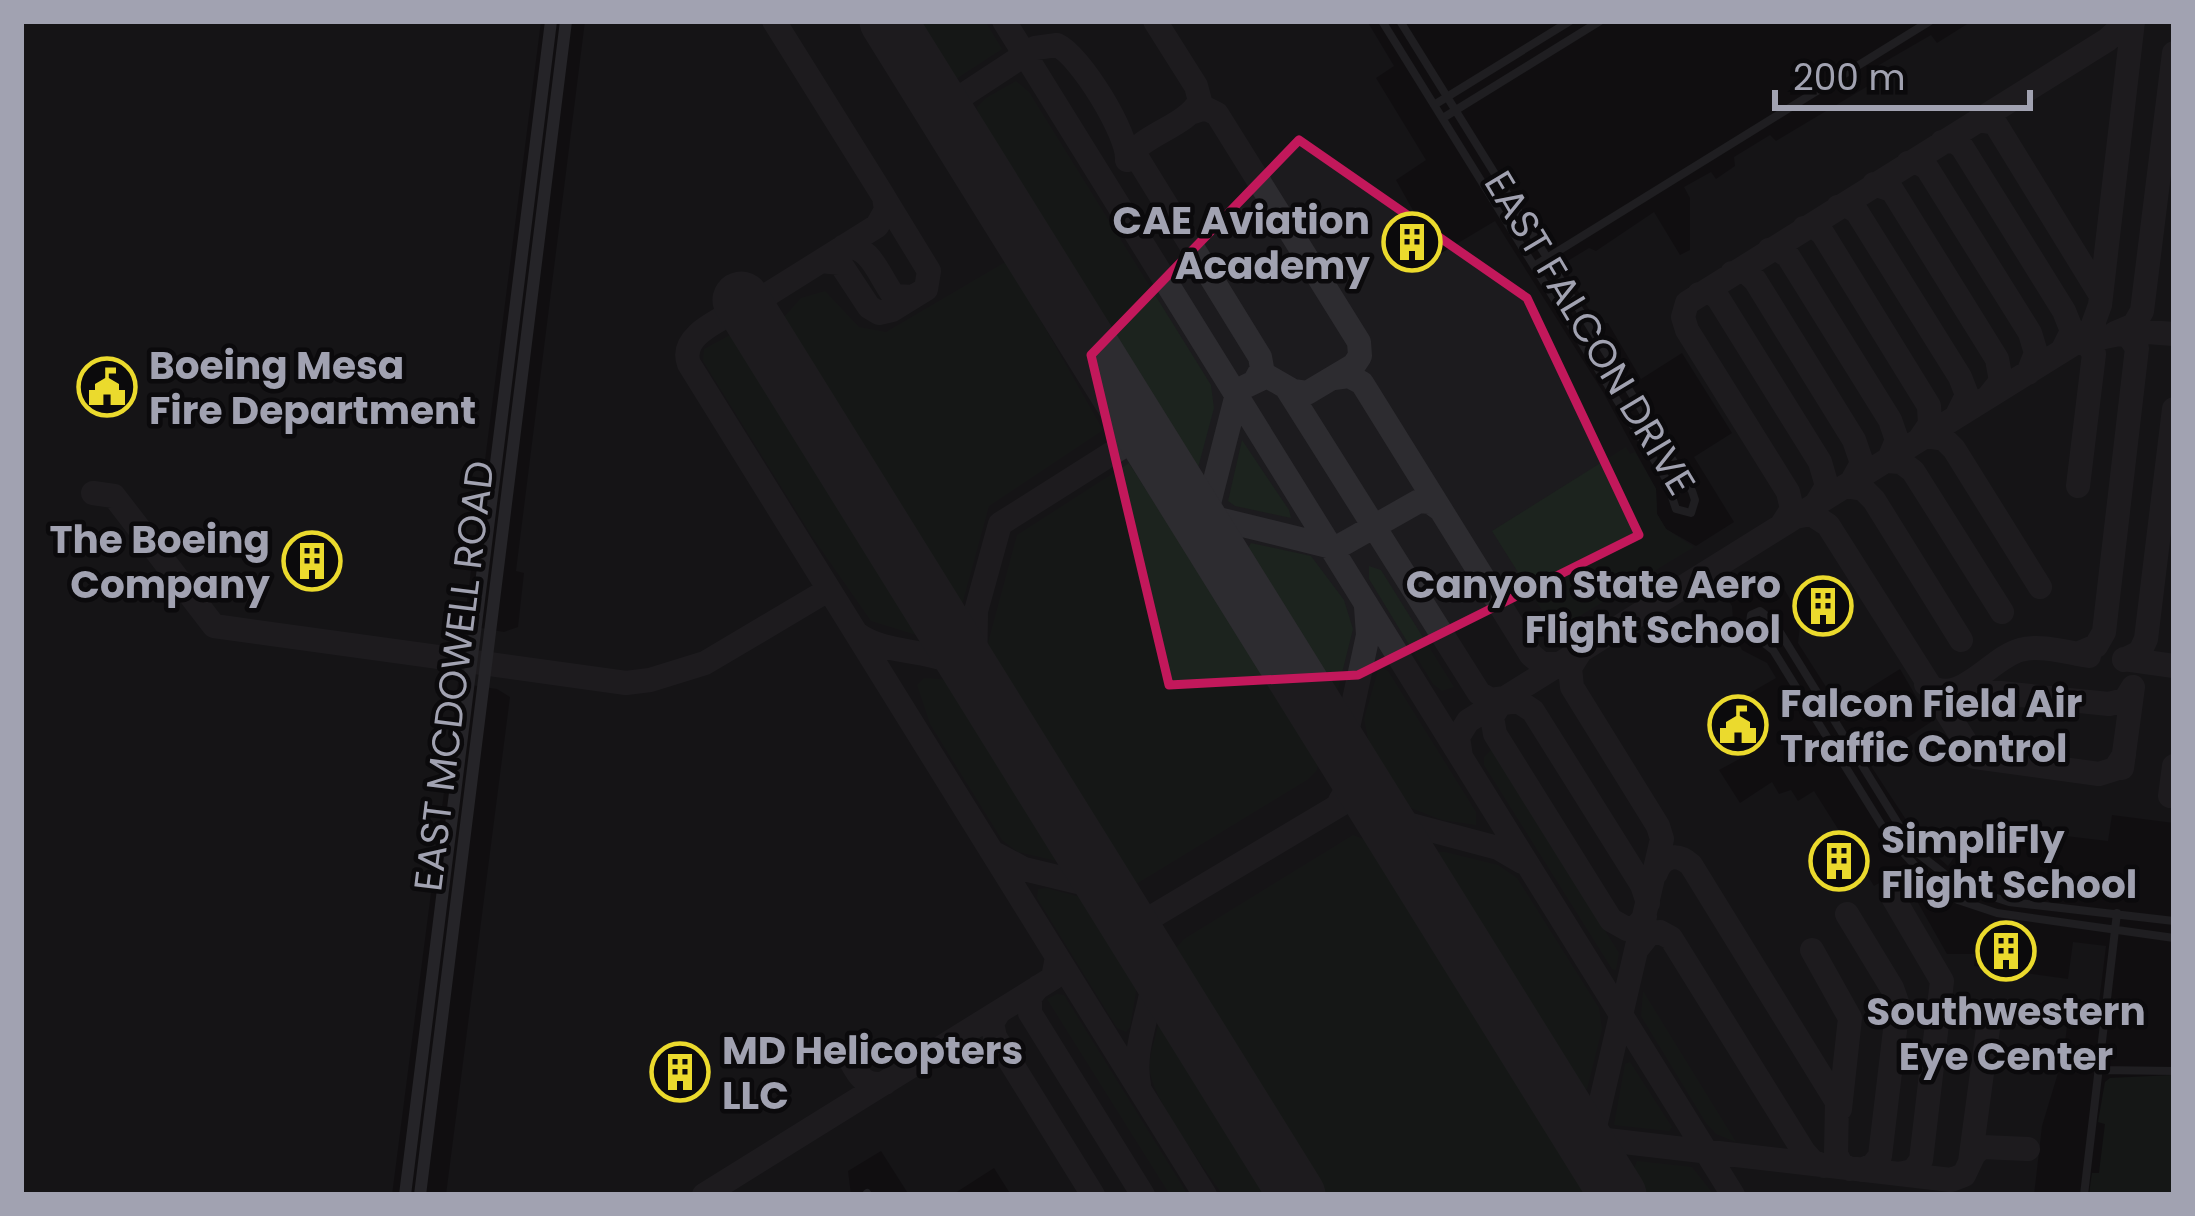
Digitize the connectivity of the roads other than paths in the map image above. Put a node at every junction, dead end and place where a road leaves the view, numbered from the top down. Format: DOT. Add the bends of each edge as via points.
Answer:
graph roads {
  1 [pos="550,21"];
  2 [pos="566,21"];
  3 [pos="1382,21"];
  4 [pos="1400,21"];
  5 [pos="1570,21"];
  6 [pos="1600,21"];
  7 [pos="1930,21"];
  8 [pos="1579,34"];
  9 [pos="1447,97"];
  10 [pos="1434,105"];
  11 [pos="1455,110"];
  12 [pos="1443,118"];
  13 [pos="1547,258"];
  14 [pos="1534,266"];
  15 [pos="2117,914"];
  16 [pos="2174,921"];
  17 [pos="2116,930"];
  18 [pos="2174,938"];
  19 [pos="2100,1070"];
  20 [pos="2174,1071"];
  21 [pos="405,1195"];
  22 [pos="420,1195"];
  23 [pos="2084,1195"];
  1 -- 21 [label="main road, EAST MCDOWELL ROAD"];
  2 -- 22 [label="main road, EAST MCDOWELL ROAD"];
  3 -- 10 [label="street, EAST FALCON DRIVE"];
  4 -- 9 [label="street, EAST FALCON DRIVE"];
  5 -- 8 [label="street"];
  5 -- 9 [label="street"];
  6 -- 8 [label="street"];
  7 -- 13 [label="street"];
  8 -- 11 [label="street"];
  9 -- 10 [label="street"];
  9 -- 11 [label="street, EAST FALCON DRIVE"];
  10 -- 12 [label="street, EAST FALCON DRIVE"];
  11 -- 12 [label="street"];
  11 -- 13 [label="street, EAST FALCON DRIVE"];
  12 -- 14 [label="street, EAST FALCON DRIVE"];
  13 -- 14 [label="street"];
  13 -- 14 [label="street, EAST FALCON DRIVE" via="1692,491 1691,513 1676,509 1666,479"];
  15 -- 16 [label="street"];
  15 -- 17 [label="street"];
  15 -- 17 [label="street" via="1996,900 1936,870 1897,826 1773,621 1760,611 1751,615 1749,632 1772,650 1918,872 1986,910"];
  17 -- 18 [label="street"];
  17 -- 19 [label="street"];
  19 -- 20 [label="street"];
  19 -- 23 [label="street"];
}
